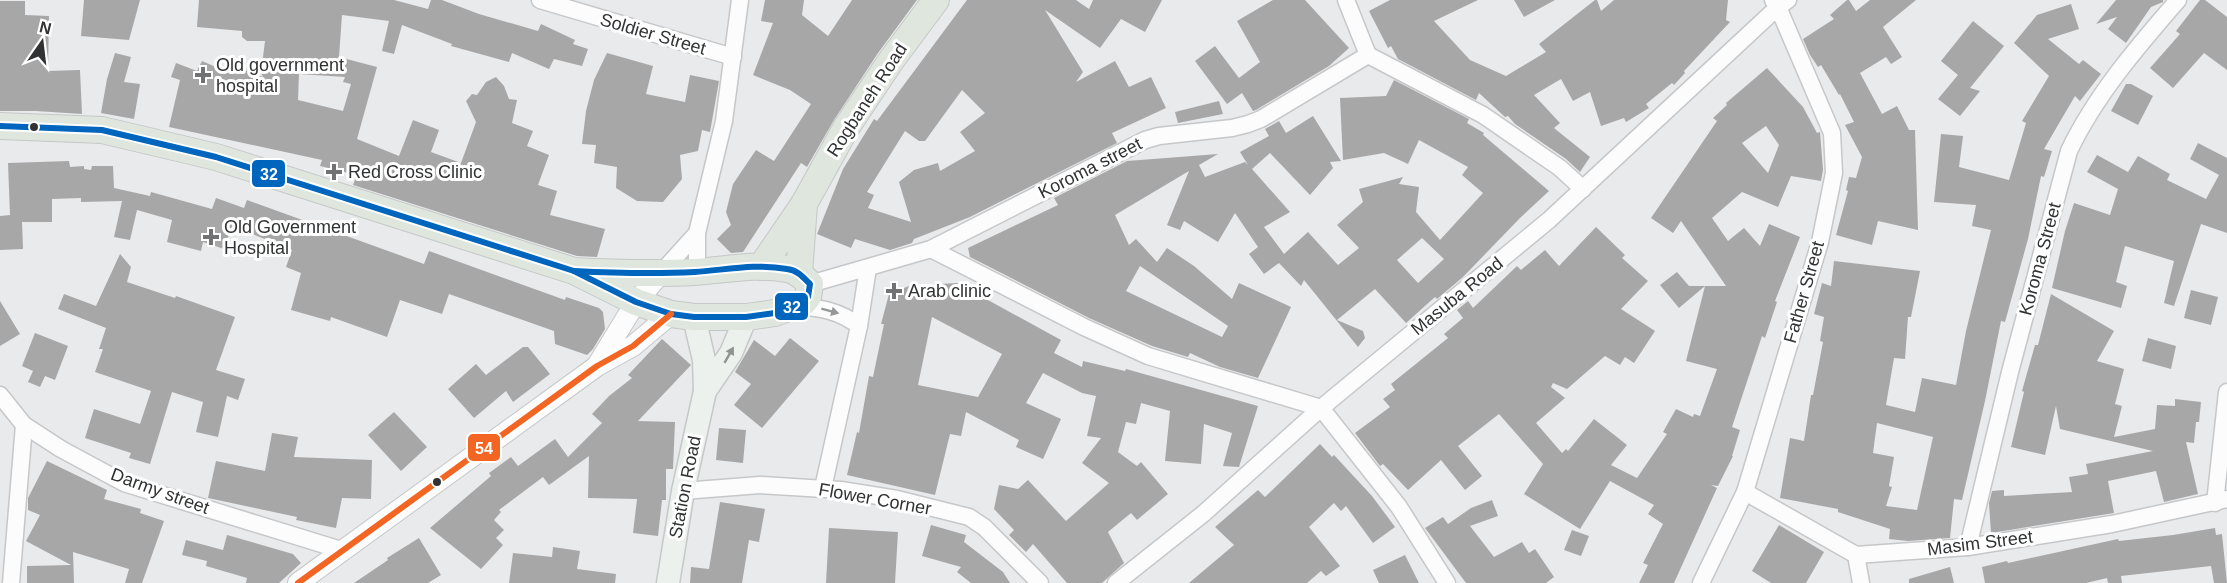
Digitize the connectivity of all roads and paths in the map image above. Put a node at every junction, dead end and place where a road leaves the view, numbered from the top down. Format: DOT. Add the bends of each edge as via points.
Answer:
graph roads {
  1 [pos="540,0"];
  2 [pos="740,0"];
  3 [pos="936,0"];
  4 [pos="1346,0"];
  5 [pos="2178,0"];
  6 [pos="1779,2"];
  7 [pos="1368,56"];
  8 [pos="733,57"];
  9 [pos="0,126"];
  10 [pos="1583,189"];
  11 [pos="804,204"];
  12 [pos="697,233"];
  13 [pos="931,249"];
  14 [pos="761,267"];
  15 [pos="868,268"];
  16 [pos="573,271"];
  17 [pos="697,272"];
  18 [pos="660,274"];
  19 [pos="802,288"];
  20 [pos="636,302"];
  21 [pos="682,315"];
  22 [pos="746,317"];
  23 [pos="859,326"];
  24 [pos="597,366"];
  25 [pos="705,391"];
  26 [pos="2227,392"];
  27 [pos="0,395"];
  28 [pos="1321,408"];
  29 [pos="24,425"];
  30 [pos="823,488"];
  31 [pos="683,491"];
  32 [pos="1745,492"];
  33 [pos="2221,501"];
  34 [pos="1968,547"];
  35 [pos="341,550"];
  36 [pos="1856,555"];
  37 [pos="7,578"];
  38 [pos="298,583"];
  39 [pos="668,583"];
  40 [pos="1040,583"];
  41 [pos="1116,583"];
  42 [pos="1447,583"];
  43 [pos="1701,583"];
  44 [pos="1861,583"];
  1 -- 8 [label="street, Soldier Street"];
  2 -- 8 [label="street, Soldier Street"];
  3 -- 11 [label="main road, Rogbaneh Road" via="846,128"];
  4 -- 7 [label="street"];
  5 -- 34 [label="street, Koroma Street" via="2097,101 2070,152 2010,372"];
  6 -- 10 [label="street, Masuba Road"];
  6 -- 32 [label="street, Father Street" via="1832,133 1834,173 1820,242"];
  7 -- 10 [label="street" via="1483,115 1560,168"];
  7 -- 13 [label="street, Koroma street" via="1261,119 1232,128 1145,140"];
  8 -- 12 [label="street, Soldier Street" via="724,122"];
  9 -- 16 [label="main road" via="102,130 154,141 216,157"];
  10 -- 28 [label="street, Masuba Road"];
  11 -- 14 [label="main road, Rogbaneh Road"];
  11 -- 19 [label="main road"];
  12 -- 17 [label="street, Soldier Street"];
  12 -- 18 [label="street, Soldier Street"];
  13 -- 15 [label="street, Koroma street"];
  13 -- 28 [label="street" via="1148,356"];
  14 -- 17 [label="main road"];
  14 -- 19 [label="main road" via="788,268"];
  15 -- 19 [label="street, Koroma street"];
  15 -- 23 [label="street"];
  16 -- 18 [label="main road"];
  16 -- 20 [label="main road"];
  17 -- 18 [label="main road"];
  18 -- 20 [label="street"];
  19 -- 22 [label="main road" via="775,313"];
  19 -- 23 [label="street, one-way"];
  20 -- 21 [label="main road"];
  20 -- 24 [label="street"];
  21 -- 22 [label="main road"];
  21 -- 24 [label="street"];
  21 -- 25 [label="main road, Station Road" via="704,360"];
  25 -- 22 [label="main road, Station Road, one-way" via="731,353"];
  23 -- 30 [label="street"];
  24 -- 35 [label="street"];
  25 -- 31 [label="main road, Station Road"];
  26 -- 33 [label="street"];
  27 -- 29 [label="street, Darmy street"];
  28 -- 41 [label="street, Masuba Road" via="1203,514"];
  28 -- 42 [label="street" via="1399,507"];
  29 -- 35 [label="street, Darmy street" via="124,483"];
  29 -- 37 [label="street"];
  30 -- 31 [label="street, Flower Corner" via="760,485"];
  30 -- 40 [label="street, Flower Corner" via="897,499 969,517"];
  31 -- 39 [label="main road, Station Road"];
  32 -- 36 [label="street"];
  32 -- 43 [label="street, Father Street"];
  33 -- 34 [label="street, Masim Street" via="2112,524"];
  34 -- 36 [label="street, Masim Street"];
  35 -- 38 [label="street"];
  36 -- 44 [label="street"];
}
